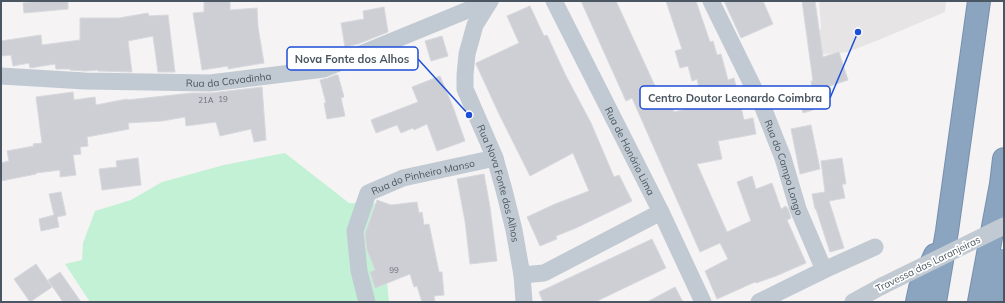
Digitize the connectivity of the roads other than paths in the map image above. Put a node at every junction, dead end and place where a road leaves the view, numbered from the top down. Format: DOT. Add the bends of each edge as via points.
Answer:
graph roads {
  1 [pos="490,1"];
  2 [pos="554,1"];
  3 [pos="711,1"];
  4 [pos="979,1"];
  5 [pos="1,76"];
  6 [pos="495,158"];
  7 [pos="1004,159"];
  8 [pos="1001,184"];
  9 [pos="661,212"];
  10 [pos="1004,226"];
  11 [pos="947,231"];
  12 [pos="875,247"];
  13 [pos="824,270"];
  14 [pos="522,275"];
  15 [pos="367,302"];
  16 [pos="524,302"];
  17 [pos="703,302"];
  18 [pos="759,302"];
  19 [pos="853,302"];
  20 [pos="916,302"];
  21 [pos="935,302"];
  22 [pos="979,302"];
  23 [pos="996,302"];
  1 -- 5 [label="street, Rua da Cavadinha" via="324,69 210,83 85,81"];
  1 -- 6 [label="street, Rua Nova Fonte dos Alhos" via="475,25 466,54 465,89"];
  2 -- 9 [label="street, Rua de Honório Lima"];
  3 -- 13 [label="street, Rua do Campo Longo" via="762,105 783,158 798,209"];
  4 -- 11 [label="highway"];
  6 -- 14 [label="street, Rua Nova Fonte dos Alhos" via="514,230"];
  6 -- 15 [label="street, Rua do Pinheiro Manso" via="402,178 368,193 355,231 358,271"];
  7 -- 8 [label="highway"];
  8 -- 22 [label="highway"];
  8 -- 23 [label="highway" via="1004,237"];
  9 -- 14 [label="street" via="544,274"];
  9 -- 17 [label="street, Rua de Honório Lima"];
  10 -- 19 [label="street, Travessa das Laranjeiras, bridge"];
  11 -- 20 [label="highway"];
  11 -- 21 [label="highway"];
  12 -- 13 [label="street"];
  13 -- 18 [label="street"];
  14 -- 16 [label="street, Rua Nova Fonte dos Alhos"];
}
